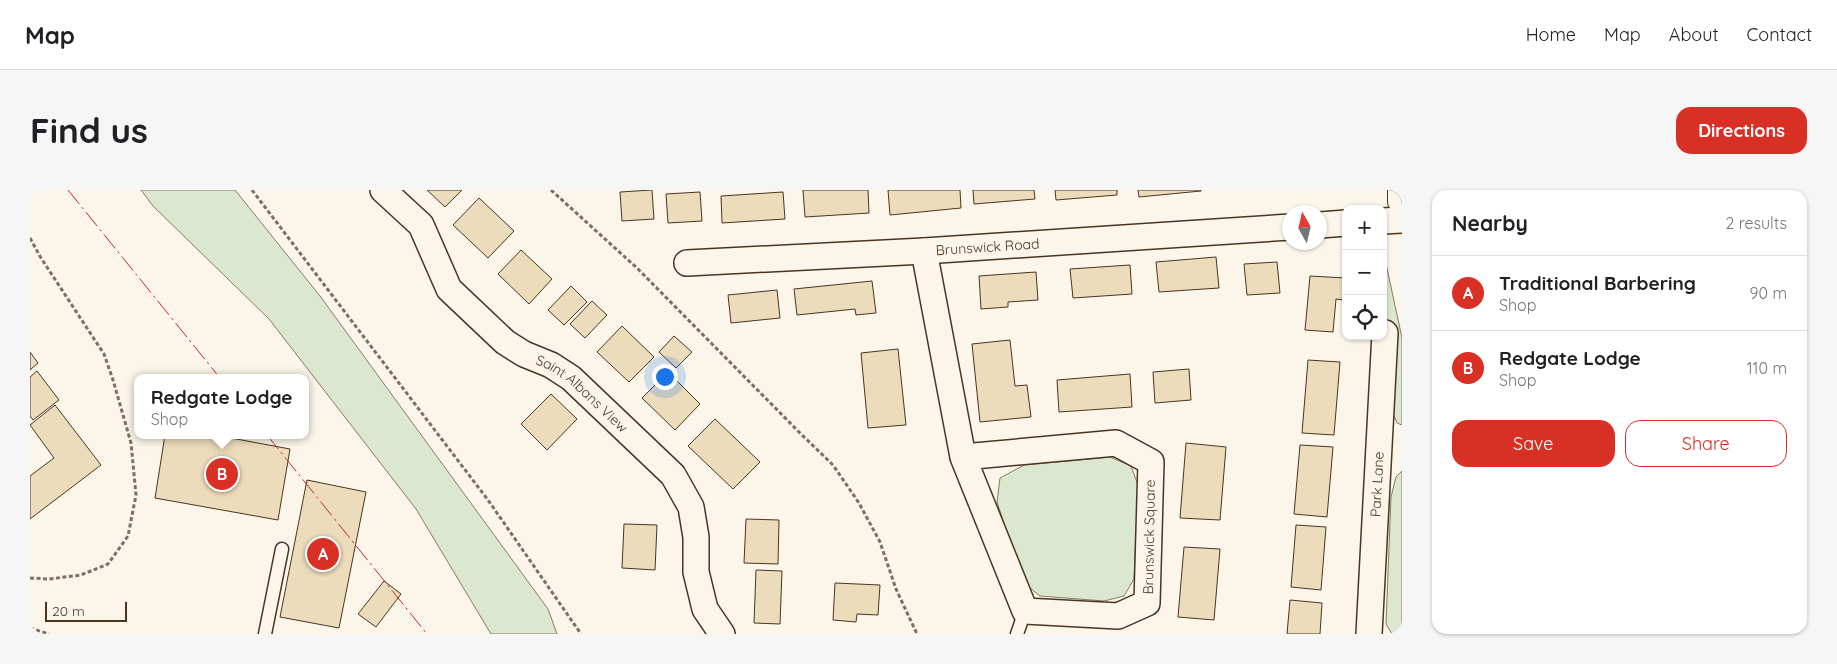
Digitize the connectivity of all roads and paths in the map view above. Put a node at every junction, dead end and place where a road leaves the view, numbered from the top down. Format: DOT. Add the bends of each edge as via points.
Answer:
graph roads {
  1 [pos="252,190"];
  2 [pos="383,190"];
  3 [pos="551,190"];
  4 [pos="1402,190"];
  5 [pos="1402,201"];
  6 [pos="1402,220"];
  7 [pos="1387,221"];
  8 [pos="1342,223"];
  9 [pos="1327,224"];
  10 [pos="1282,228"];
  11 [pos="30,238"];
  12 [pos="924,251"];
  13 [pos="687,263"];
  14 [pos="1385,340"];
  15 [pos="963,457"];
  16 [pos="282,549"];
  17 [pos="30,578"];
  18 [pos="1021,623"];
  19 [pos="30,628"];
  20 [pos="49,634"];
  21 [pos="265,634"];
  22 [pos="581,634"];
  23 [pos="722,634"];
  24 [pos="917,634"];
  25 [pos="1369,634"];
  1 -- 22 [label="path" via="488,500"];
  2 -- 23 [label="street, Saint Albans View" via="421,225 449,289 505,342 571,378 673,475 691,507 696,537 696,572 705,609"];
  3 -- 24 [label="path" via="636,268 833,465 859,502 880,542 896,589"];
  4 -- 5 [label="street"];
  6 -- 7 [label="street"];
  8 -- 9 [label="street"];
  10 -- 12 [label="street, Brunswick Road"];
  11 -- 17 [label="path" via="104,354 131,443 136,495 128,536 108,564 81,575"];
  12 -- 13 [label="street, Brunswick Road"];
  12 -- 15 [label="street, Brunswick Square"];
  14 -- 25 [label="street, Park Lane"];
  15 -- 18 [label="street, Brunswick Square"];
  15 -- 18 [label="street, Brunswick Square" via="1116,444 1151,462 1148,603 1118,616"];
  16 -- 21 [label="lane"];
  19 -- 20 [label="path"];
}
